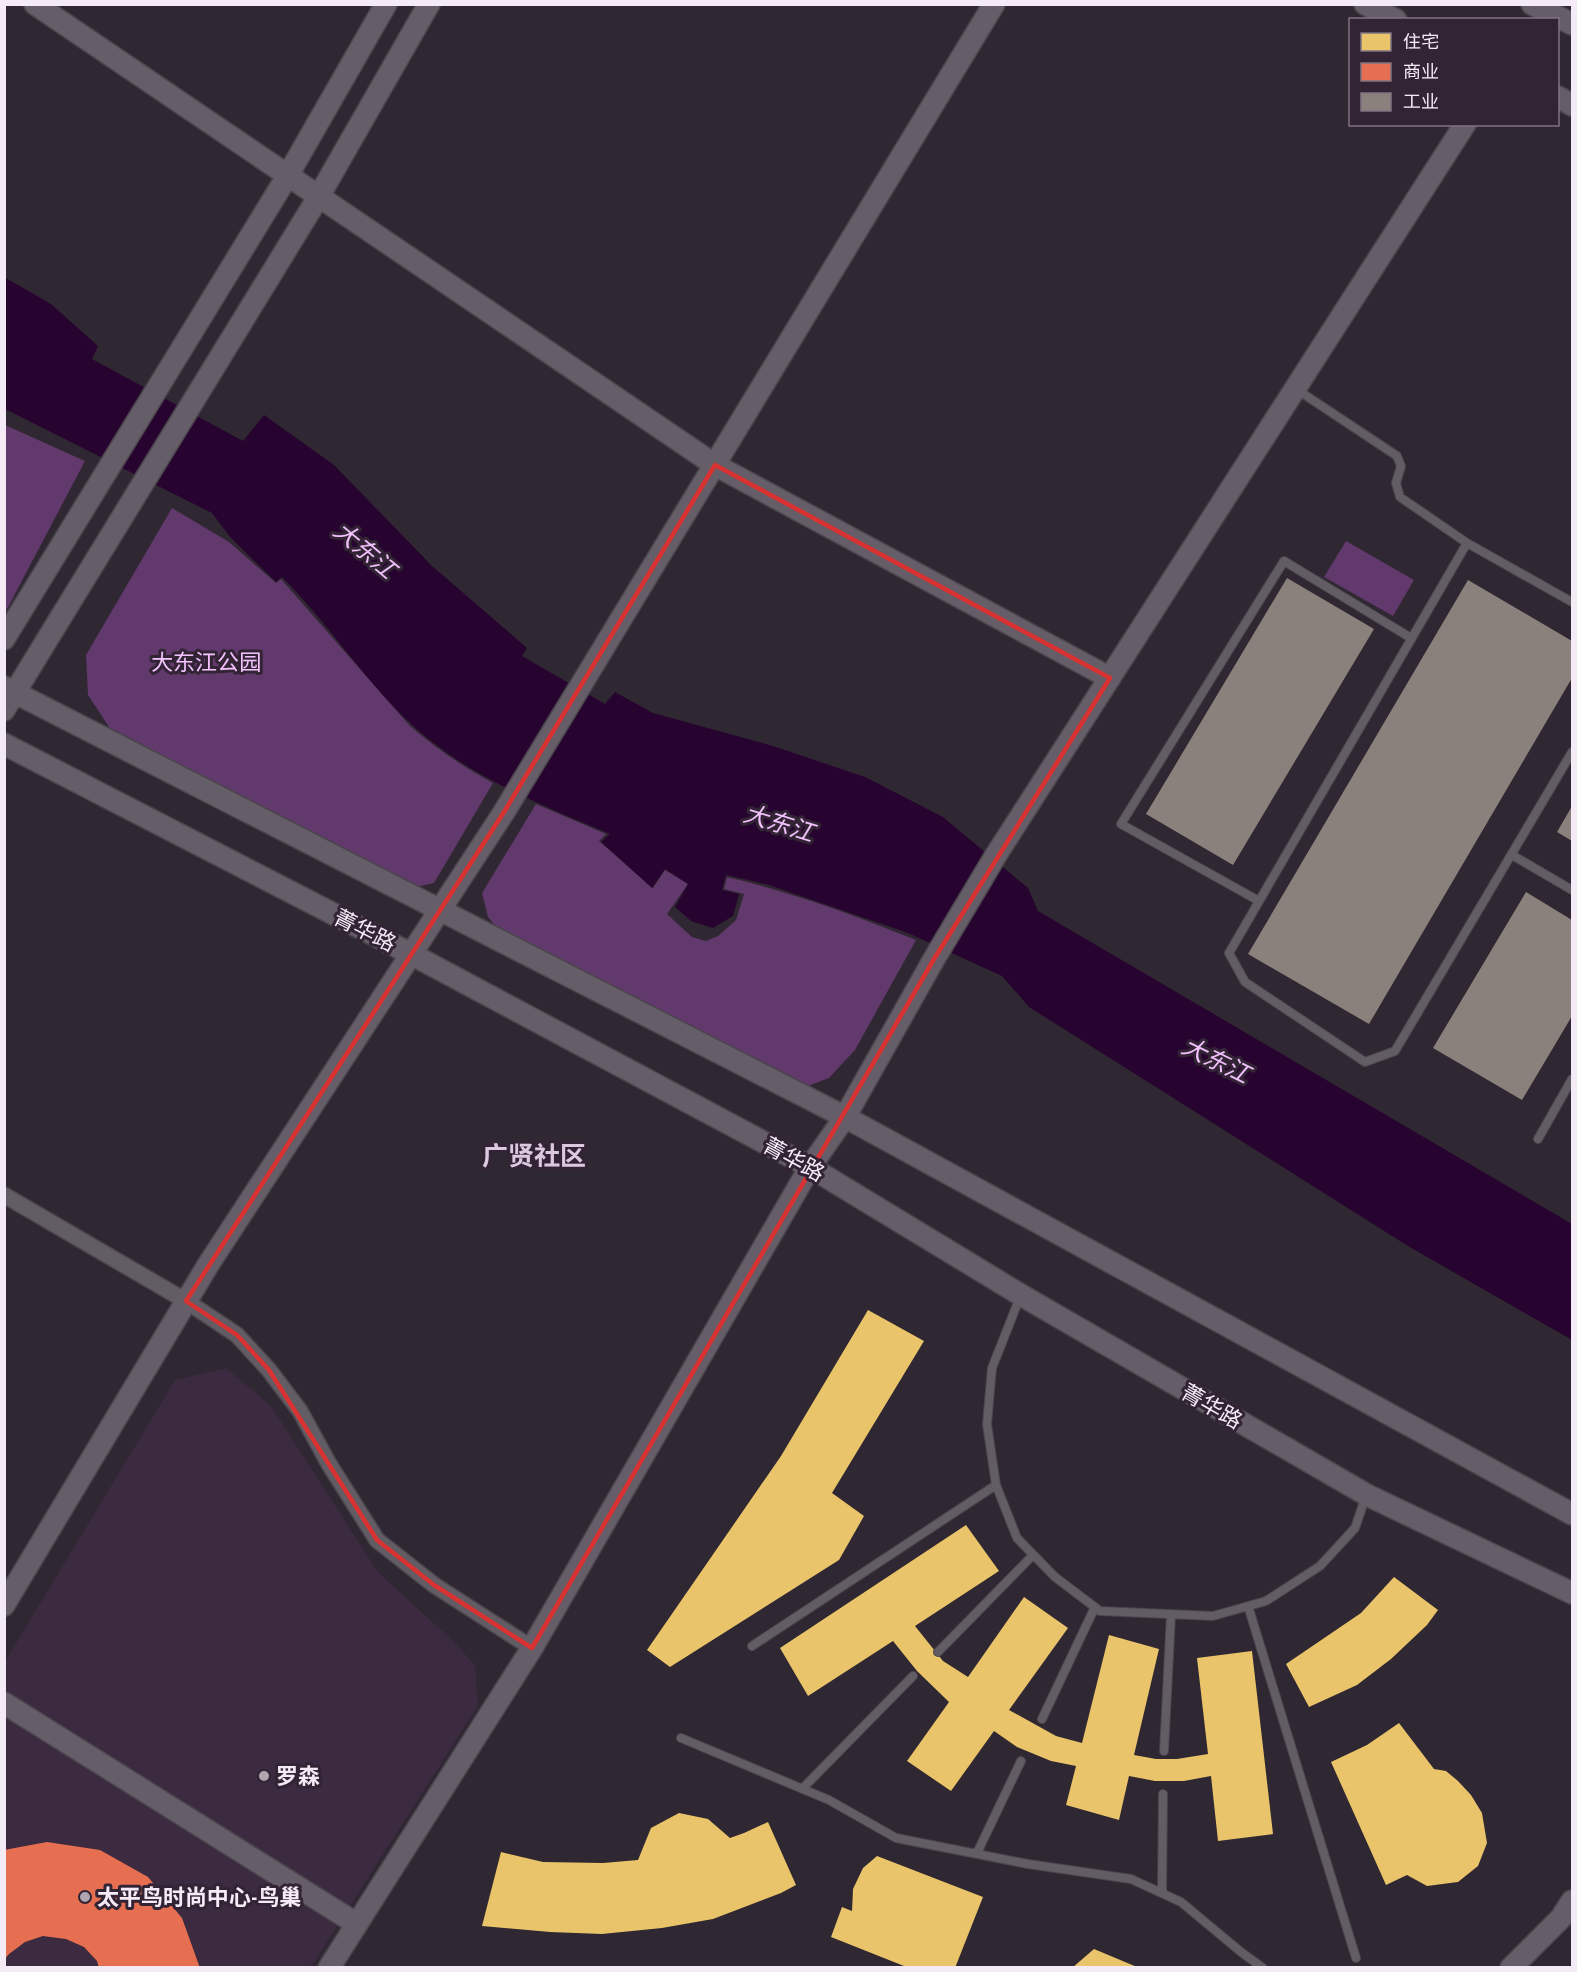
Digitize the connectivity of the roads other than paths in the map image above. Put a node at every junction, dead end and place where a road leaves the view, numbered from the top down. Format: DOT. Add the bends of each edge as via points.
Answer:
graph roads {
  1 [pos="35,4"];
  2 [pos="386,4"];
  3 [pos="429,4"];
  4 [pos="994,4"];
  5 [pos="1365,4"];
  6 [pos="1536,9"];
  7 [pos="1392,18"];
  8 [pos="1558,18"];
  9 [pos="1464,126"];
  10 [pos="288,176"];
  11 [pos="319,196"];
  12 [pos="1296,388"];
  13 [pos="715,465"];
  14 [pos="1467,543"];
  15 [pos="1572,602"];
  16 [pos="1411,638"];
  17 [pos="4,639"];
  18 [pos="1110,678"];
  19 [pos="8,697"];
  20 [pos="4,744"];
  21 [pos="1572,752"];
  22 [pos="1512,855"];
  23 [pos="1572,890"];
  24 [pos="1259,901"];
  25 [pos="441,910"];
  26 [pos="411,954"];
  27 [pos="1572,1079"];
  28 [pos="846,1117"];
  29 [pos="1538,1139"];
  30 [pos="810,1167"];
  31 [pos="4,1195"];
  32 [pos="1020,1295"];
  33 [pos="186,1301"];
  34 [pos="996,1485"];
  35 [pos="1367,1495"];
  36 [pos="1572,1514"];
  37 [pos="1033,1555"];
  38 [pos="1572,1593"];
  39 [pos="4,1605"];
  40 [pos="1248,1606"];
  41 [pos="1095,1607"];
  42 [pos="1171,1615"];
  43 [pos="752,1646"];
  44 [pos="532,1648"];
  45 [pos="938,1652"];
  46 [pos="913,1676"];
  47 [pos="4,1703"];
  48 [pos="1042,1719"];
  49 [pos="681,1738"];
  50 [pos="1164,1751"];
  51 [pos="1022,1761"];
  52 [pos="802,1789"];
  53 [pos="1163,1794"];
  54 [pos="977,1853"];
  55 [pos="1162,1893"];
  56 [pos="1572,1901"];
  57 [pos="357,1924"];
  58 [pos="1356,1958"];
  59 [pos="329,1968"];
  60 [pos="1263,1968"];
  61 [pos="1511,1968"];
  1 -- 10 [label="street"];
  2 -- 10 [label="street"];
  3 -- 11 [label="street"];
  4 -- 13 [label="street"];
  5 -- 7 [label="street"];
  6 -- 8 [label="street"];
  9 -- 12 [label="street"];
  10 -- 11 [label="street"];
  10 -- 17 [label="street"];
  11 -- 13 [label="street"];
  11 -- 19 [label="street"];
  12 -- 14 [label="lane" via="1397,456 1401,466 1396,483 1400,497"];
  12 -- 18 [label="street"];
  13 -- 18 [label="street"];
  13 -- 25 [label="street"];
  14 -- 15 [label="lane"];
  14 -- 16 [label="lane"];
  16 -- 24 [label="lane"];
  16 -- 24 [label="lane" via="1284,561 1122,824"];
  18 -- 28 [label="street" via="996,855"];
  19 -- 25 [label="street"];
  20 -- 26 [label="street, 菁华路"];
  21 -- 22 [label="lane"];
  22 -- 23 [label="lane"];
  22 -- 24 [label="lane" via="1395,1051 1365,1062 1245,982 1229,953"];
  25 -- 26 [label="street"];
  25 -- 28 [label="street"];
  26 -- 30 [label="street, 菁华路"];
  26 -- 33 [label="street"];
  27 -- 29 [label="lane"];
  28 -- 30 [label="street"];
  28 -- 36 [label="street"];
  30 -- 32 [label="street, 菁华路"];
  30 -- 44 [label="street"];
  31 -- 33 [label="street"];
  32 -- 34 [label="lane" via="992,1368 987,1424"];
  32 -- 35 [label="street, 菁华路"];
  33 -- 39 [label="street"];
  33 -- 44 [label="street" via="237,1335 269,1370 300,1411 377,1539 434,1585"];
  34 -- 37 [label="lane" via="1017,1539"];
  34 -- 43 [label="lane"];
  35 -- 38 [label="street, 菁华路"];
  35 -- 40 [label="lane" via="1355,1528 1320,1566 1266,1601"];
  37 -- 41 [label="lane"];
  37 -- 45 [label="lane"];
  40 -- 42 [label="lane" via="1213,1616"];
  40 -- 58 [label="lane"];
  41 -- 42 [label="lane" via="1100,1611"];
  41 -- 48 [label="lane"];
  42 -- 50 [label="lane"];
  44 -- 57 [label="street"];
  46 -- 52 [label="lane"];
  47 -- 57 [label="street"];
  49 -- 52 [label="lane"];
  51 -- 54 [label="lane"];
  52 -- 54 [label="lane" via="897,1838"];
  53 -- 55 [label="lane"];
  54 -- 55 [label="lane" via="1131,1879"];
  55 -- 60 [label="lane" via="1181,1902"];
  56 -- 61 [label="street" via="1561,1918"];
  57 -- 59 [label="street"];
}
